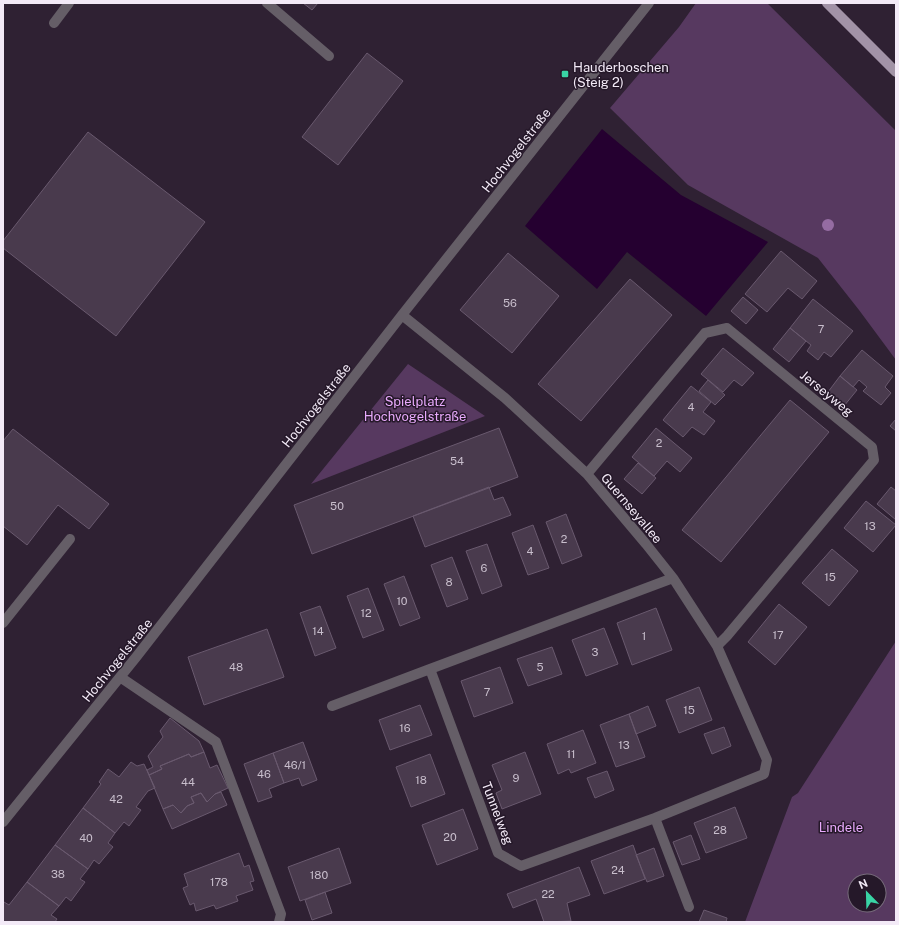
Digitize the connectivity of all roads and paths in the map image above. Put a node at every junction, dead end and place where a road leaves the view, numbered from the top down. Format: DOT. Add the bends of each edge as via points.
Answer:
graph roads {
  1 [pos="69,3"];
  2 [pos="267,3"];
  3 [pos="649,3"];
  4 [pos="827,3"];
  5 [pos="54,23"];
  6 [pos="329,56"];
  7 [pos="896,72"];
  8 [pos="402,315"];
  9 [pos="587,474"];
  10 [pos="70,539"];
  11 [pos="673,578"];
  12 [pos="3,623"];
  13 [pos="717,646"];
  14 [pos="430,669"];
  15 [pos="120,677"];
  16 [pos="332,706"];
  17 [pos="764,774"];
  18 [pos="655,818"];
  19 [pos="3,822"];
  20 [pos="689,907"];
  21 [pos="279,922"];
  1 -- 5 [label="street"];
  2 -- 6 [label="street"];
  3 -- 8 [label="street, Hochvogelstraße"];
  4 -- 7 [label="main road"];
  8 -- 9 [label="street, Guernseyallee" via="505,398"];
  8 -- 15 [label="street, Hochvogelstraße"];
  9 -- 11 [label="street, Guernseyallee"];
  9 -- 13 [label="street, Jerseyweg" via="705,333 727,328 872,447 874,460"];
  10 -- 12 [label="street"];
  11 -- 13 [label="street, Guernseyallee"];
  11 -- 14 [label="street"];
  13 -- 17 [label="street, Guernseyallee" via="767,760"];
  14 -- 16 [label="street"];
  14 -- 18 [label="street, Tunnelweg" via="498,853 521,866"];
  15 -- 19 [label="street, Hochvogelstraße"];
  15 -- 21 [label="street" via="216,742 281,914"];
  17 -- 18 [label="street, Tunnelweg"];
  18 -- 20 [label="street"];
}
